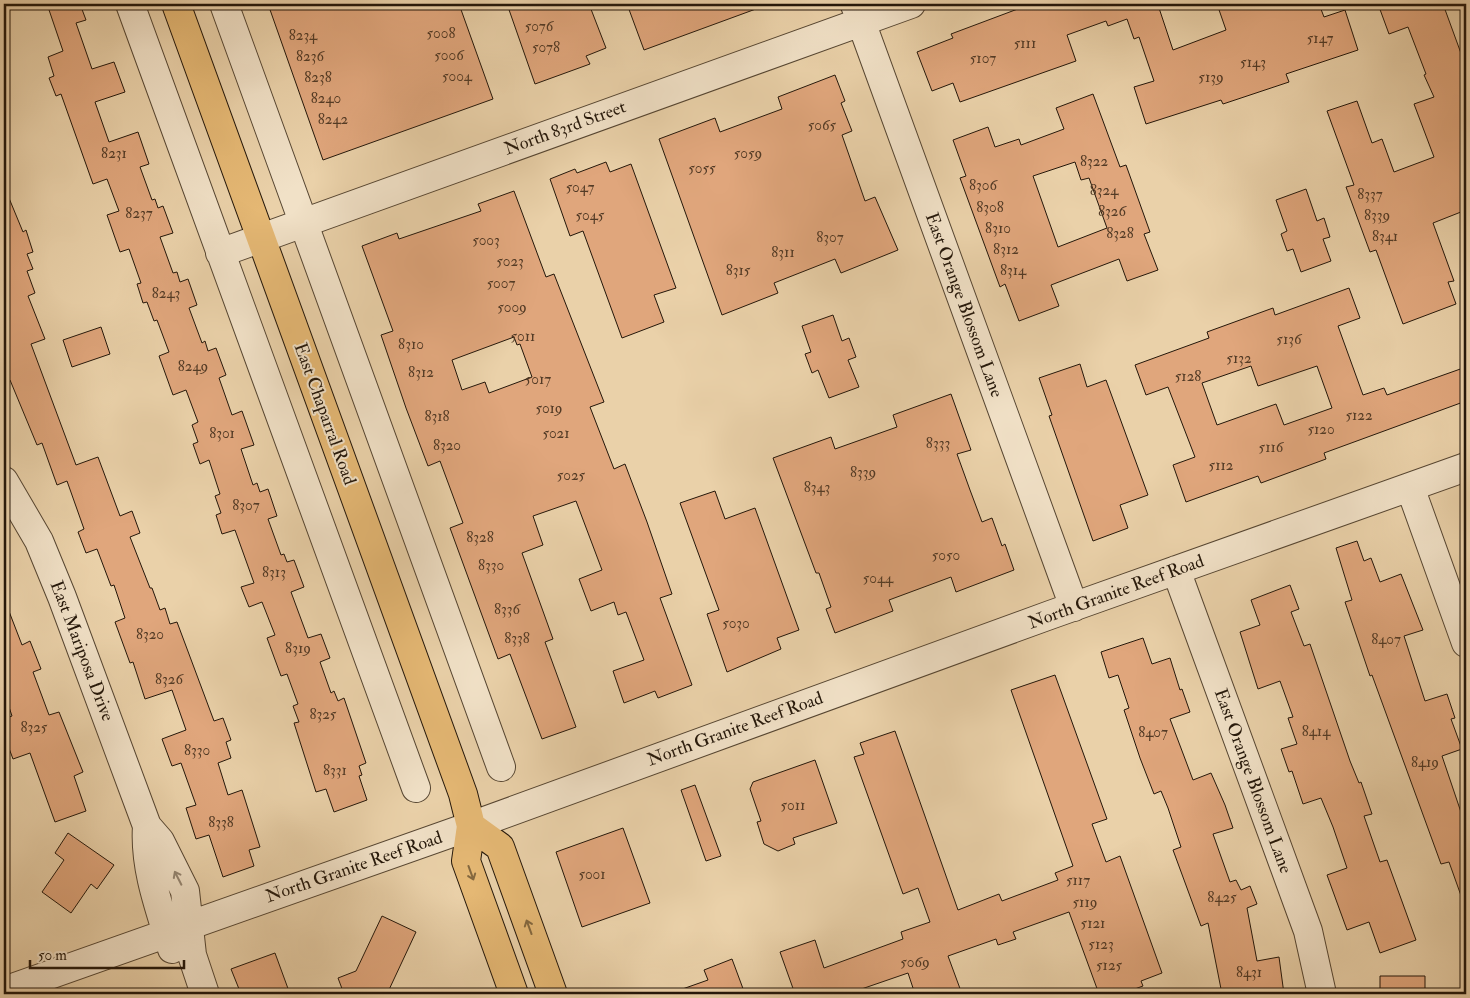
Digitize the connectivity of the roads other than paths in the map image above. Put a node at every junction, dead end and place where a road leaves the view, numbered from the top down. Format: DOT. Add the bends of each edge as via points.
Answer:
graph roads {
  1 [pos="130,4"];
  2 [pos="176,4"];
  3 [pos="224,4"];
  4 [pos="911,4"];
  5 [pos="858,13"];
  6 [pos="304,222"];
  7 [pos="261,238"];
  8 [pos="220,253"];
  9 [pos="1466,467"];
  10 [pos="4,481"];
  11 [pos="1410,487"];
  12 [pos="1176,570"];
  13 [pos="1074,607"];
  14 [pos="1466,644"];
  15 [pos="501,767"];
  16 [pos="416,788"];
  17 [pos="471,826"];
  18 [pos="178,929"];
  19 [pos="4,991"];
  20 [pos="188,994"];
  21 [pos="206,994"];
  22 [pos="514,994"];
  23 [pos="553,994"];
  24 [pos="1322,994"];
  1 -- 8 [label="street"];
  2 -- 7 [label="main road, East Chaparral Road"];
  3 -- 6 [label="street"];
  4 -- 5 [label="street, North 83rd Street"];
  5 -- 6 [label="street, North 83rd Street"];
  5 -- 13 [label="street, East Orange Blossom Lane"];
  6 -- 7 [label="street, North 83rd Street"];
  6 -- 15 [label="street"];
  7 -- 8 [label="street, North 83rd Street"];
  7 -- 17 [label="main road, East Chaparral Road" via="463,794"];
  8 -- 16 [label="street"];
  9 -- 11 [label="street, North Granite Reef Road"];
  10 -- 18 [label="street, East Mariposa Drive" via="39,541 62,597 147,826 146,847"];
  11 -- 12 [label="street, North Granite Reef Road"];
  11 -- 14 [label="street"];
  12 -- 13 [label="street, North Granite Reef Road"];
  12 -- 24 [label="street, East Orange Blossom Lane" via="1308,931"];
  13 -- 17 [label="street, North Granite Reef Road"];
  17 -- 18 [label="street, North Granite Reef Road"];
  17 -- 22 [label="main road, East Chaparral Road, one-way" via="466,861"];
  23 -- 17 [label="main road, one-way" via="500,847"];
  18 -- 19 [label="street, North Granite Reef Road"];
  18 -- 20 [label="street, East Mariposa Drive"];
  18 -- 21 [label="street, East Mariposa Drive"];
}
